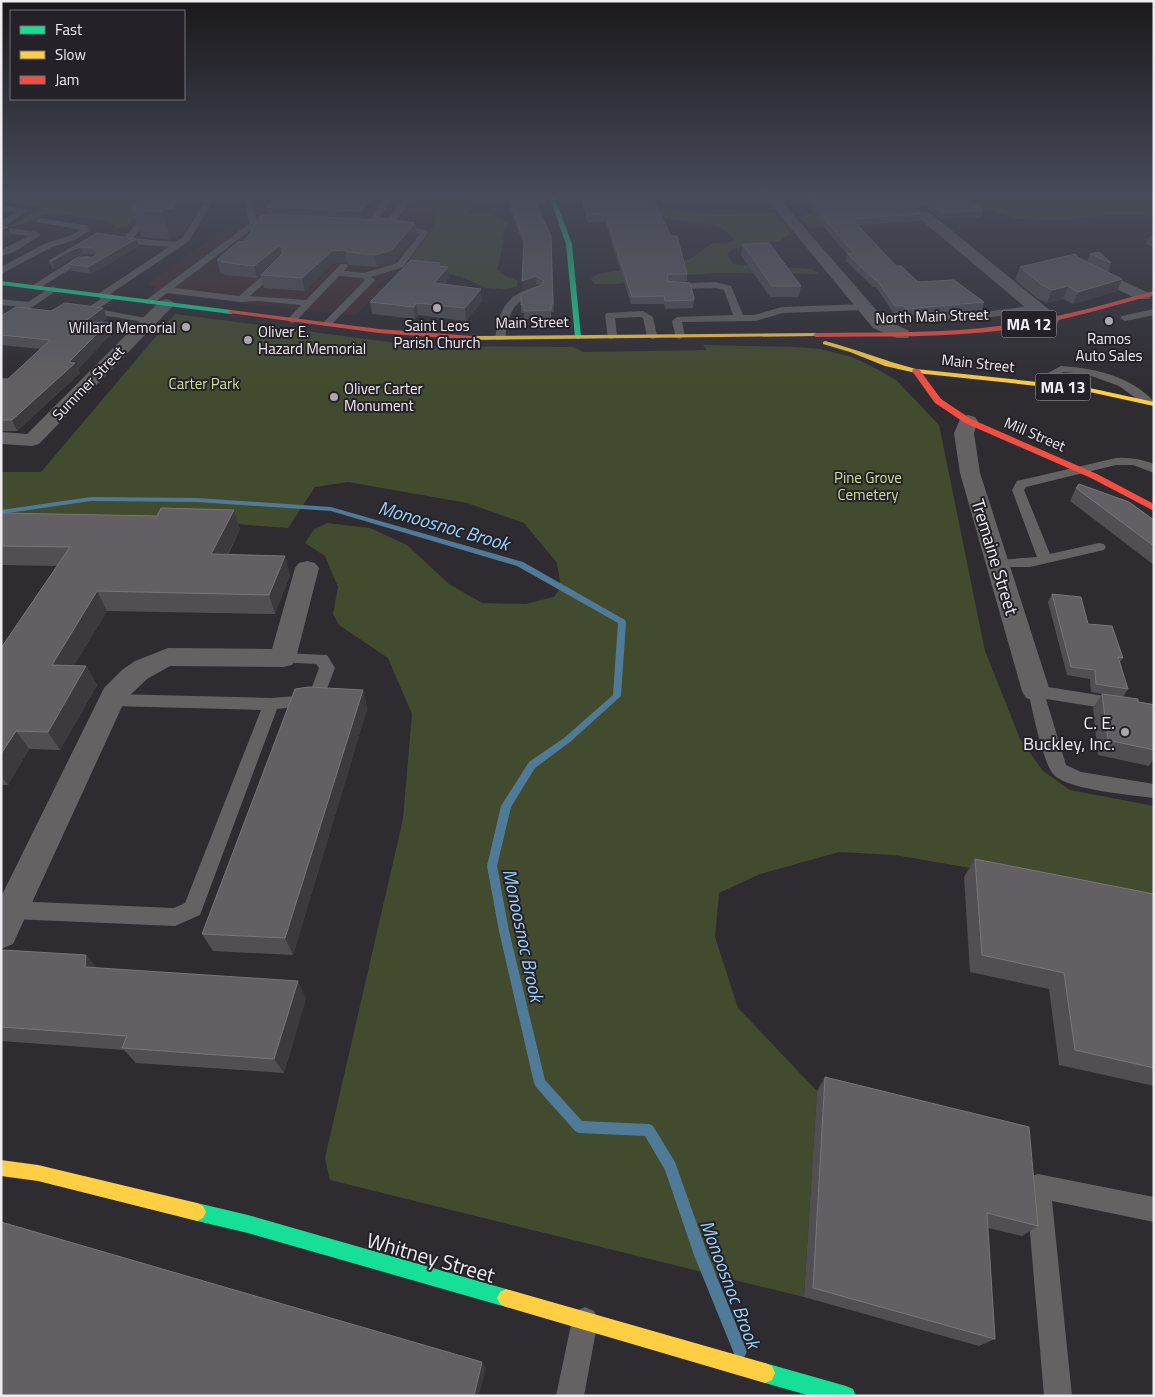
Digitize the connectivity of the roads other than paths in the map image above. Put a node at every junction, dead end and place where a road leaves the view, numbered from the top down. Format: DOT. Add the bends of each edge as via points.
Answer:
graph roads {
  1 [pos="19,261"];
  2 [pos="79,261"];
  3 [pos="155,261"];
  4 [pos="207,261"];
  5 [pos="403,261"];
  6 [pos="571,261"];
  7 [pos="826,261"];
  8 [pos="980,261"];
  9 [pos="281,263"];
  10 [pos="346,264"];
  11 [pos="1080,266"];
  12 [pos="1,271"];
  13 [pos="337,273"];
  14 [pos="364,276"];
  15 [pos="1,283"];
  16 [pos="672,286"];
  17 [pos="35,287"];
  18 [pos="537,288"];
  19 [pos="53,289"];
  20 [pos="105,296"];
  21 [pos="1150,296"];
  22 [pos="160,298"];
  23 [pos="241,299"];
  24 [pos="1,302"];
  25 [pos="308,303"];
  26 [pos="30,305"];
  27 [pos="721,305"];
  28 [pos="706,306"];
  29 [pos="865,307"];
  30 [pos="1036,308"];
  31 [pos="1154,312"];
  32 [pos="760,317"];
  33 [pos="730,318"];
  34 [pos="1125,318"];
  35 [pos="710,319"];
  36 [pos="292,320"];
  37 [pos="1051,320"];
  38 [pos="148,321"];
  39 [pos="328,324"];
  40 [pos="1,325"];
  41 [pos="948,332"];
  42 [pos="902,334"];
  43 [pos="766,335"];
  44 [pos="612,336"];
  45 [pos="652,336"];
  46 [pos="680,336"];
  47 [pos="578,337"];
  48 [pos="500,338"];
  49 [pos="882,339"];
  50 [pos="912,347"];
  51 [pos="922,359"];
  52 [pos="916,372"];
  53 [pos="1047,385"];
  54 [pos="1151,403"];
  55 [pos="968,421"];
  56 [pos="1,438"];
  57 [pos="1154,469"];
  58 [pos="1081,470"];
  59 [pos="1154,508"];
  60 [pos="1099,547"];
  61 [pos="1045,559"];
  62 [pos="998,564"];
  63 [pos="307,568"];
  64 [pos="283,658"];
  65 [pos="1036,691"];
  66 [pos="112,700"];
  67 [pos="271,704"];
  68 [pos="1154,710"];
  69 [pos="1154,791"];
  70 [pos="7,921"];
  71 [pos="1,1168"];
  72 [pos="1154,1210"];
  73 [pos="584,1320"];
  74 [pos="845,1395"];
  75 [pos="570,1396"];
  76 [pos="1058,1396"];
  1 -- 12 [label="lane"];
  2 -- 17 [label="lane"];
  3 -- 20 [label="lane"];
  4 -- 22 [label="lane"];
  5 -- 14 [label="lane"];
  6 -- 47 [label="main road"];
  7 -- 29 [label="street"];
  8 -- 30 [label="street"];
  9 -- 23 [label="lane"];
  10 -- 13 [label="lane"];
  11 -- 21 [label="street"];
  13 -- 14 [label="lane"];
  13 -- 25 [label="lane"];
  14 -- 39 [label="lane" via="370,280"];
  15 -- 17 [label="main road, Main Street"];
  16 -- 33 [label="lane" via="729,290"];
  17 -- 19 [label="main road, Main Street"];
  18 -- 48 [label="lane" via="510,303"];
  19 -- 20 [label="main road, Main Street"];
  19 -- 26 [label="lane"];
  20 -- 22 [label="main road, Main Street"];
  20 -- 38 [label="lane" via="92,310 95,313"];
  21 -- 37 [label="main road, North Main Street / MA 12"];
  22 -- 23 [label="lane"];
  22 -- 36 [label="main road, Main Street"];
  22 -- 38 [label="street, Summer Street"];
  23 -- 25 [label="lane"];
  24 -- 26 [label="lane"];
  25 -- 36 [label="lane"];
  26 -- 40 [label="lane"];
  27 -- 33 [label="lane"];
  28 -- 35 [label="lane"];
  29 -- 32 [label="lane" via="782,310"];
  29 -- 49 [label="street"];
  30 -- 37 [label="street"];
  30 -- 41 [label="lane" via="937,317"];
  31 -- 34 [label="lane"];
  32 -- 33 [label="lane"];
  32 -- 43 [label="lane"];
  33 -- 35 [label="lane"];
  35 -- 46 [label="lane" via="678,320"];
  36 -- 39 [label="main road, Main Street"];
  37 -- 41 [label="main road, North Main Street / MA 12"];
  38 -- 56 [label="street, Summer Street" via="32,440"];
  39 -- 48 [label="main road, Main Street" via="438,337"];
  41 -- 42 [label="main road, North Main Street / MA 12"];
  42 -- 49 [label="street"];
  42 -- 50 [label="main road"];
  43 -- 46 [label="main road, Main Street"];
  43 -- 49 [label="main road, North Main Street"];
  43 -- 52 [label="main road" via="841,346"];
  44 -- 45 [label="main road, Main Street"];
  44 -- 45 [label="lane" via="610,315 627,314 647,316"];
  44 -- 47 [label="main road, Main Street"];
  45 -- 46 [label="main road, Main Street"];
  47 -- 48 [label="main road, Main Street"];
  49 -- 52 [label="main road, MA 13" via="894,360"];
  51 -- 52 [label="main road" via="923,366"];
  52 -- 53 [label="main road, Main Street / MA 13"];
  52 -- 55 [label="main road, Mill Street" via="938,401"];
  53 -- 54 [label="main road, Main Street / MA 13" via="1085,389"];
  53 -- 54 [label="lane" via="1050,376 1061,369 1088,371 1123,384"];
  55 -- 58 [label="main road, Mill Street"];
  55 -- 62 [label="street, Tremaine Street" via="964,433 965,451"];
  57 -- 58 [label="lane" via="1128,461 1109,461"];
  58 -- 59 [label="main road, Mill Street"];
  58 -- 61 [label="lane" via="1019,485 1018,490"];
  60 -- 61 [label="lane"];
  61 -- 62 [label="lane"];
  62 -- 65 [label="street, Tremaine Street"];
  63 -- 64 [label="street"];
  64 -- 66 [label="street" via="168,657 150,663 129,677"];
  64 -- 67 [label="lane" via="321,659 327,668 315,700"];
  65 -- 68 [label="lane"];
  65 -- 69 [label="lane" via="1060,770 1078,779"];
  66 -- 67 [label="lane"];
  66 -- 70 [label="street"];
  67 -- 70 [label="lane" via="193,909 175,917"];
  71 -- 73 [label="main road, Whitney Street" via="38,1173 248,1224"];
  72 -- 76 [label="lane" via="1038,1186"];
  73 -- 74 [label="main road, Whitney Street"];
  73 -- 75 [label="lane"];
}
